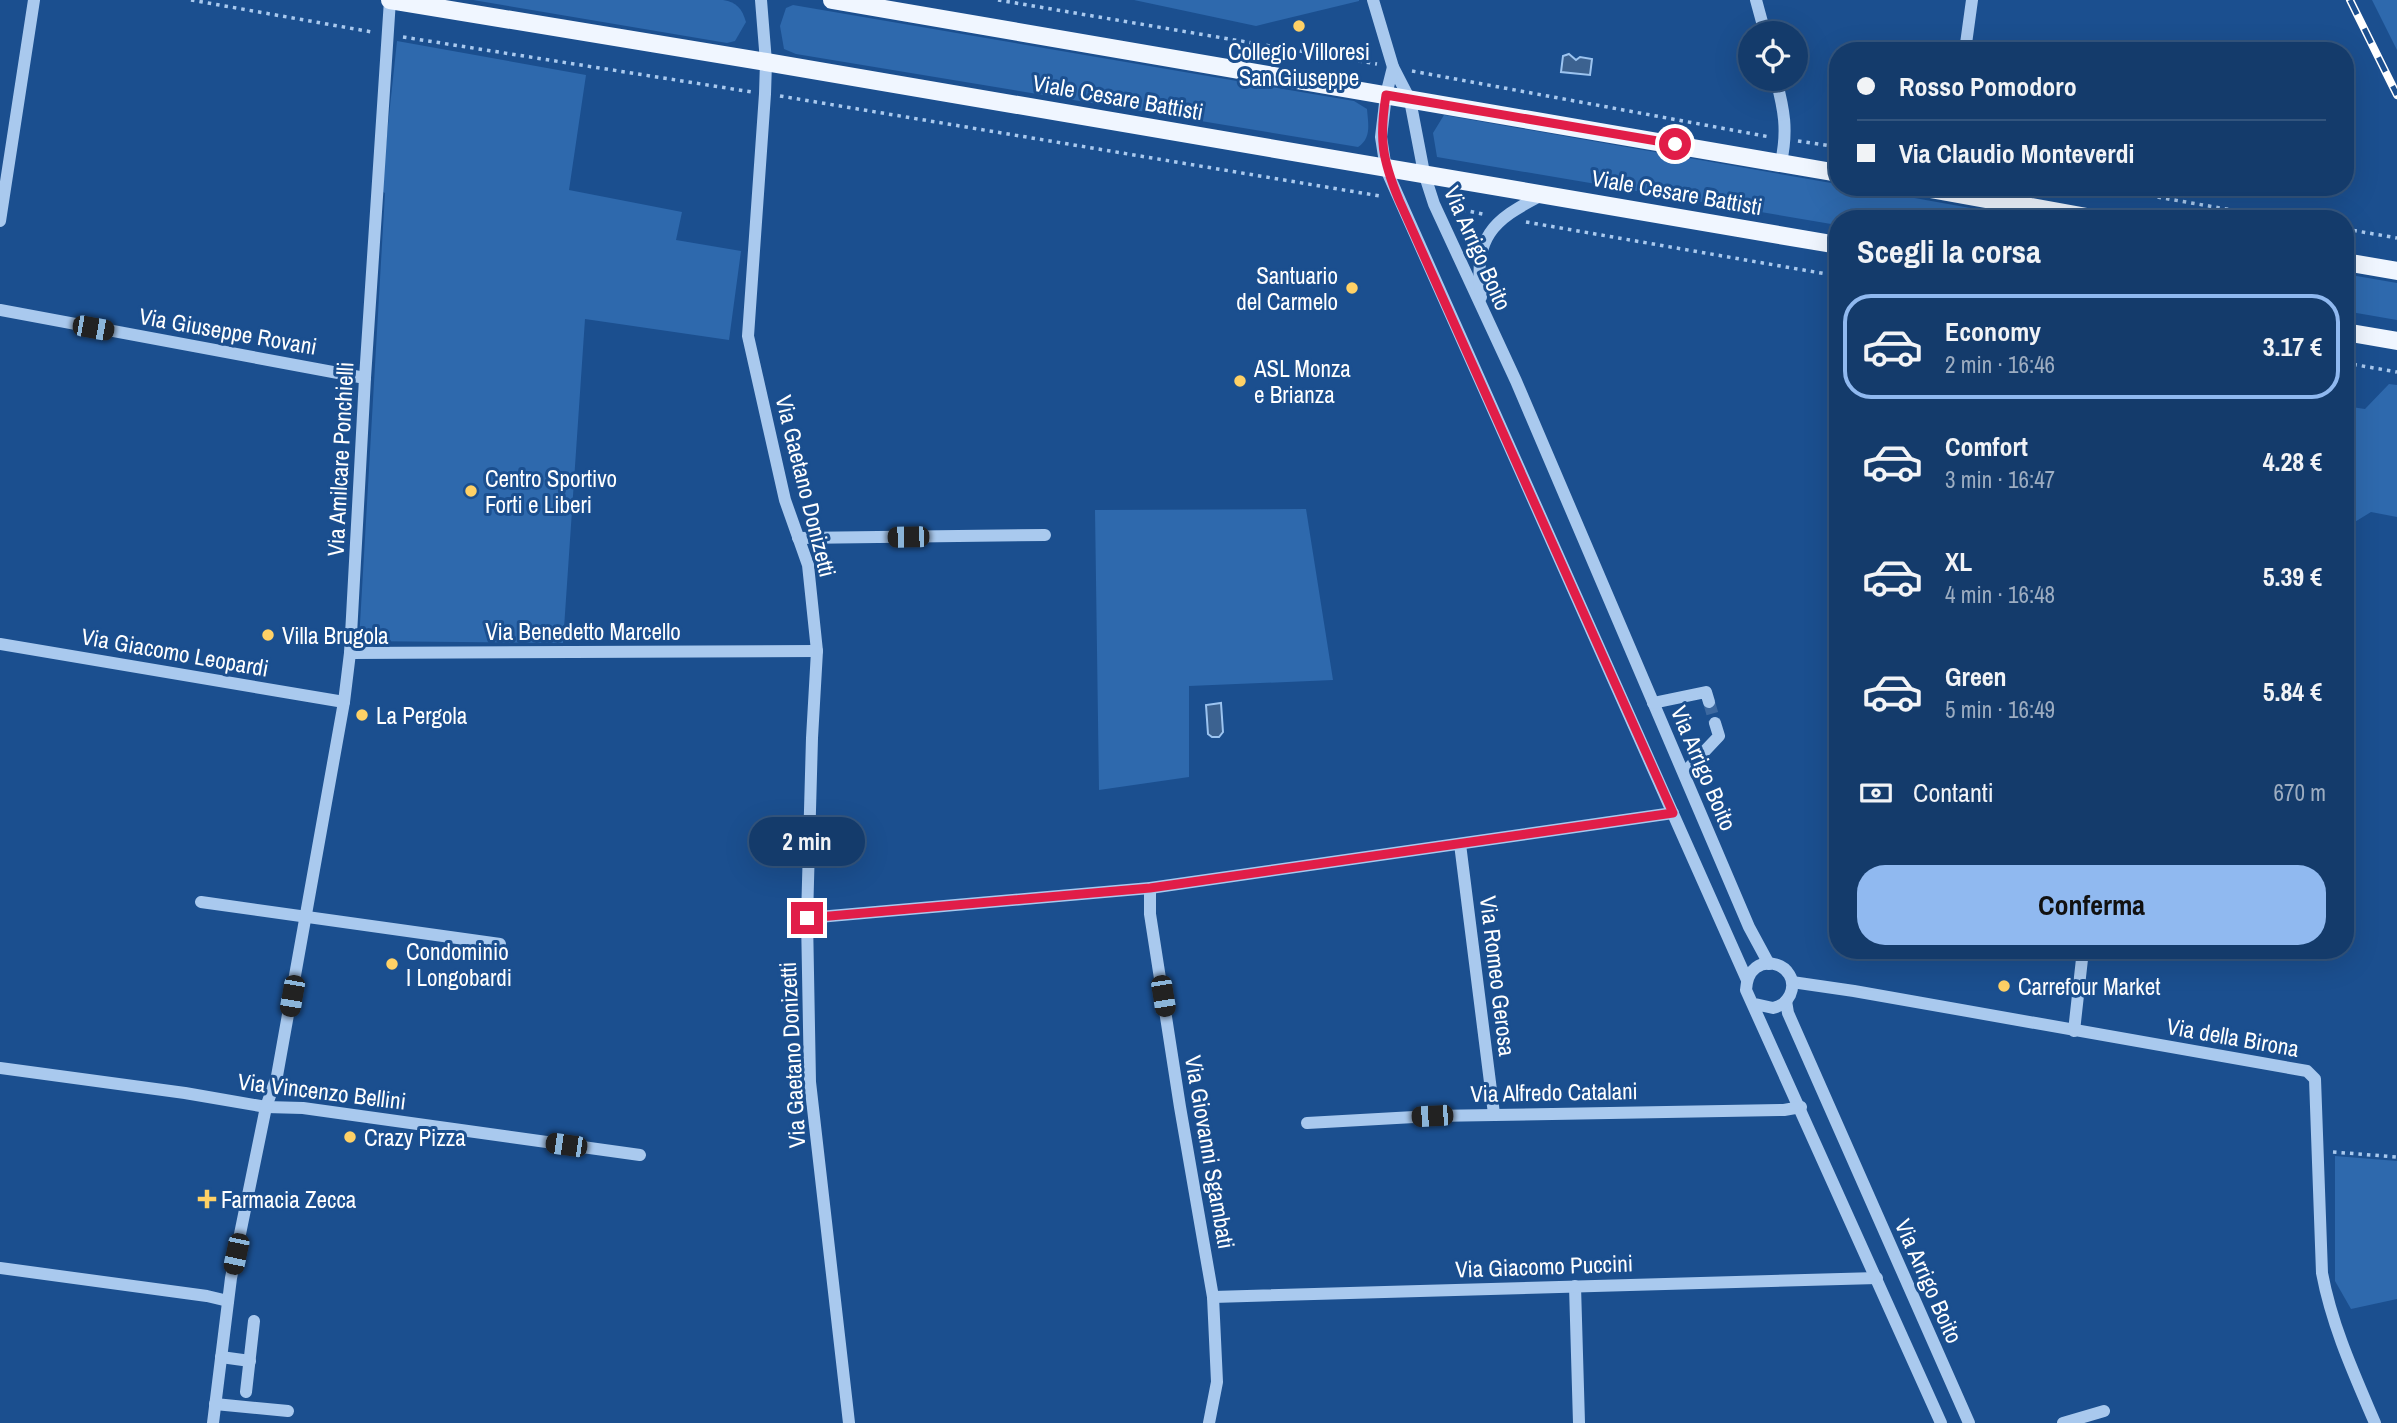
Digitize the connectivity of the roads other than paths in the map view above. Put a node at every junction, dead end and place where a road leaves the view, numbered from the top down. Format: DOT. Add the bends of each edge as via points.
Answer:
graph roads {
  1 [pos="34,0"];
  2 [pos="390,0"];
  3 [pos="761,0"];
  4 [pos="832,0"];
  5 [pos="1373,0"];
  6 [pos="1756,0"];
  7 [pos="1972,0"];
  8 [pos="1762,21"];
  9 [pos="1966,42"];
  10 [pos="766,62"];
  11 [pos="1393,67"];
  12 [pos="1779,91"];
  13 [pos="1386,95"];
  14 [pos="1410,100"];
  15 [pos="1781,162"];
  16 [pos="1386,169"];
  17 [pos="1829,171"];
  18 [pos="1424,173"];
  19 [pos="1544,194"];
  20 [pos="1980,196"];
  21 [pos="2052,210"];
  22 [pos="0,221"];
  23 [pos="1829,243"];
  24 [pos="2354,264"];
  25 [pos="2397,271"];
  26 [pos="0,310"];
  27 [pos="1490,328"];
  28 [pos="2354,334"];
  29 [pos="2397,341"];
  30 [pos="365,378"];
  31 [pos="1045,535"];
  32 [pos="798,538"];
  33 [pos="0,644"];
  34 [pos="817,651"];
  35 [pos="350,653"];
  36 [pos="344,702"];
  37 [pos="1709,702"];
  38 [pos="1653,703"];
  39 [pos="1716,723"];
  40 [pos="1684,773"];
  41 [pos="1673,813"];
  42 [pos="1460,844"];
  43 [pos="1150,888"];
  44 [pos="201,902"];
  45 [pos="306,917"];
  46 [pos="807,918"];
  47 [pos="500,944"];
  48 [pos="2082,959"];
  49 [pos="1769,964"];
  50 [pos="1747,980"];
  51 [pos="1792,982"];
  52 [pos="1786,1001"];
  53 [pos="1755,1004"];
  54 [pos="2074,1031"];
  55 [pos="0,1068"];
  56 [pos="266,1107"];
  57 [pos="1801,1107"];
  58 [pos="1494,1114"];
  59 [pos="1307,1123"];
  60 [pos="640,1156"];
  61 [pos="0,1268"];
  62 [pos="1877,1278"];
  63 [pos="1575,1286"];
  64 [pos="1213,1297"];
  65 [pos="228,1301"];
  66 [pos="254,1321"];
  67 [pos="221,1357"];
  68 [pos="250,1361"];
  69 [pos="246,1392"];
  70 [pos="215,1404"];
  71 [pos="288,1411"];
  72 [pos="2104,1411"];
  73 [pos="213,1423"];
  74 [pos="849,1423"];
  75 [pos="1209,1423"];
  76 [pos="1579,1423"];
  77 [pos="1941,1423"];
  78 [pos="1969,1423"];
  79 [pos="2063,1423"];
  80 [pos="2375,1423"];
  1 -- 22 [label="street"];
  2 -- 10 [label="main road, Viale Cesare Battisti"];
  2 -- 30 [label="street, Via Amilcare Ponchielli"];
  3 -- 10 [label="street, Via Gaetano Donizetti"];
  4 -- 13 [label="main road, Viale Cesare Battisti"];
  5 -- 11 [label="street"];
  6 -- 8 [label="street"];
  7 -- 9 [label="street"];
  10 -- 16 [label="main road, Viale Cesare Battisti"];
  10 -- 32 [label="street, Via Gaetano Donizetti" via="748,336"];
  11 -- 13 [label="street, Via Arrigo Boito"];
  11 -- 14 [label="street, Via Arrigo Boito"];
  12 -- 15 [label="street" via="1786,139"];
  13 -- 14 [label="main road, Viale Cesare Battisti"];
  13 -- 16 [label="street, Via Arrigo Boito" via="1381,137"];
  14 -- 15 [label="main road, Viale Cesare Battisti"];
  14 -- 18 [label="street, Via Arrigo Boito"];
  15 -- 17 [label="main road, Viale Cesare Battisti"];
  16 -- 18 [label="main road, Viale Cesare Battisti"];
  16 -- 41 [label="street, Via Arrigo Boito"];
  18 -- 19 [label="main road, Viale Cesare Battisti"];
  18 -- 27 [label="street, Via Arrigo Boito"];
  19 -- 23 [label="main road, Viale Cesare Battisti"];
  19 -- 27 [label="street" via="1503,218 1483,246 1481,298"];
  20 -- 21 [label="main road"];
  24 -- 25 [label="main road"];
  26 -- 30 [label="street, Via Giuseppe Rovani"];
  27 -- 38 [label="street, Via Arrigo Boito"];
  28 -- 29 [label="main road"];
  30 -- 35 [label="street, Via Amilcare Ponchielli"];
  31 -- 32 [label="street"];
  32 -- 34 [label="street, Via Gaetano Donizetti" via="808,565"];
  33 -- 36 [label="street, Via Giacomo Leopardi"];
  34 -- 35 [label="street, Via Benedetto Marcello"];
  34 -- 46 [label="street, Via Gaetano Donizetti"];
  35 -- 36 [label="street, Via Amilcare Ponchielli"];
  36 -- 45 [label="street, Via Amilcare Ponchielli"];
  37 -- 38 [label="street" via="1706,692"];
  38 -- 40 [label="street, Via Arrigo Boito"];
  39 -- 40 [label="street" via="1719,736"];
  40 -- 49 [label="street, Via Arrigo Boito"];
  41 -- 42 [label="street"];
  41 -- 50 [label="street, Via Arrigo Boito"];
  42 -- 43 [label="street"];
  42 -- 58 [label="street, Via Romeo Gerosa"];
  43 -- 46 [label="street"];
  43 -- 64 [label="street, Via Giovanni Sgambati" via="1150,914"];
  44 -- 45 [label="street"];
  45 -- 47 [label="street"];
  45 -- 56 [label="street, Via Amilcare Ponchielli" via="277,1076"];
  46 -- 74 [label="street, Via Gaetano Donizetti" via="810,1082"];
  48 -- 54 [label="street"];
  49 -- 50 [label="street" via="1757,966"];
  49 -- 51 [label="street" via="1781,966"];
  50 -- 53 [label="street" via="1746,990"];
  51 -- 52 [label="street"];
  51 -- 54 [label="street, Via della Birona"];
  52 -- 53 [label="street" via="1773,1009"];
  52 -- 78 [label="street, Via Arrigo Boito"];
  53 -- 57 [label="street, Via Arrigo Boito"];
  54 -- 80 [label="street, Via della Birona" via="2307,1071 2315,1079 2322,1273 2339,1337"];
  55 -- 56 [label="street, Via Vincenzo Bellini"];
  56 -- 60 [label="street, Via Vincenzo Bellini" via="303,1108"];
  56 -- 65 [label="street, Via Amilcare Ponchielli"];
  57 -- 58 [label="street, Via Alfredo Catalani"];
  57 -- 62 [label="street, Via Arrigo Boito"];
  58 -- 59 [label="street, Via Alfredo Catalani"];
  61 -- 65 [label="street"];
  62 -- 63 [label="street, Via Giacomo Puccini"];
  62 -- 77 [label="street, Via Arrigo Boito"];
  63 -- 64 [label="street, Via Giacomo Puccini"];
  63 -- 76 [label="street"];
  64 -- 75 [label="street, Via Giovanni Sgambati" via="1217,1382"];
  65 -- 67 [label="street, Via Amilcare Ponchielli"];
  66 -- 68 [label="street"];
  67 -- 68 [label="street"];
  67 -- 70 [label="street, Via Amilcare Ponchielli"];
  68 -- 69 [label="street"];
  70 -- 71 [label="street"];
  70 -- 73 [label="street, Via Amilcare Ponchielli"];
  72 -- 79 [label="street"];
}
